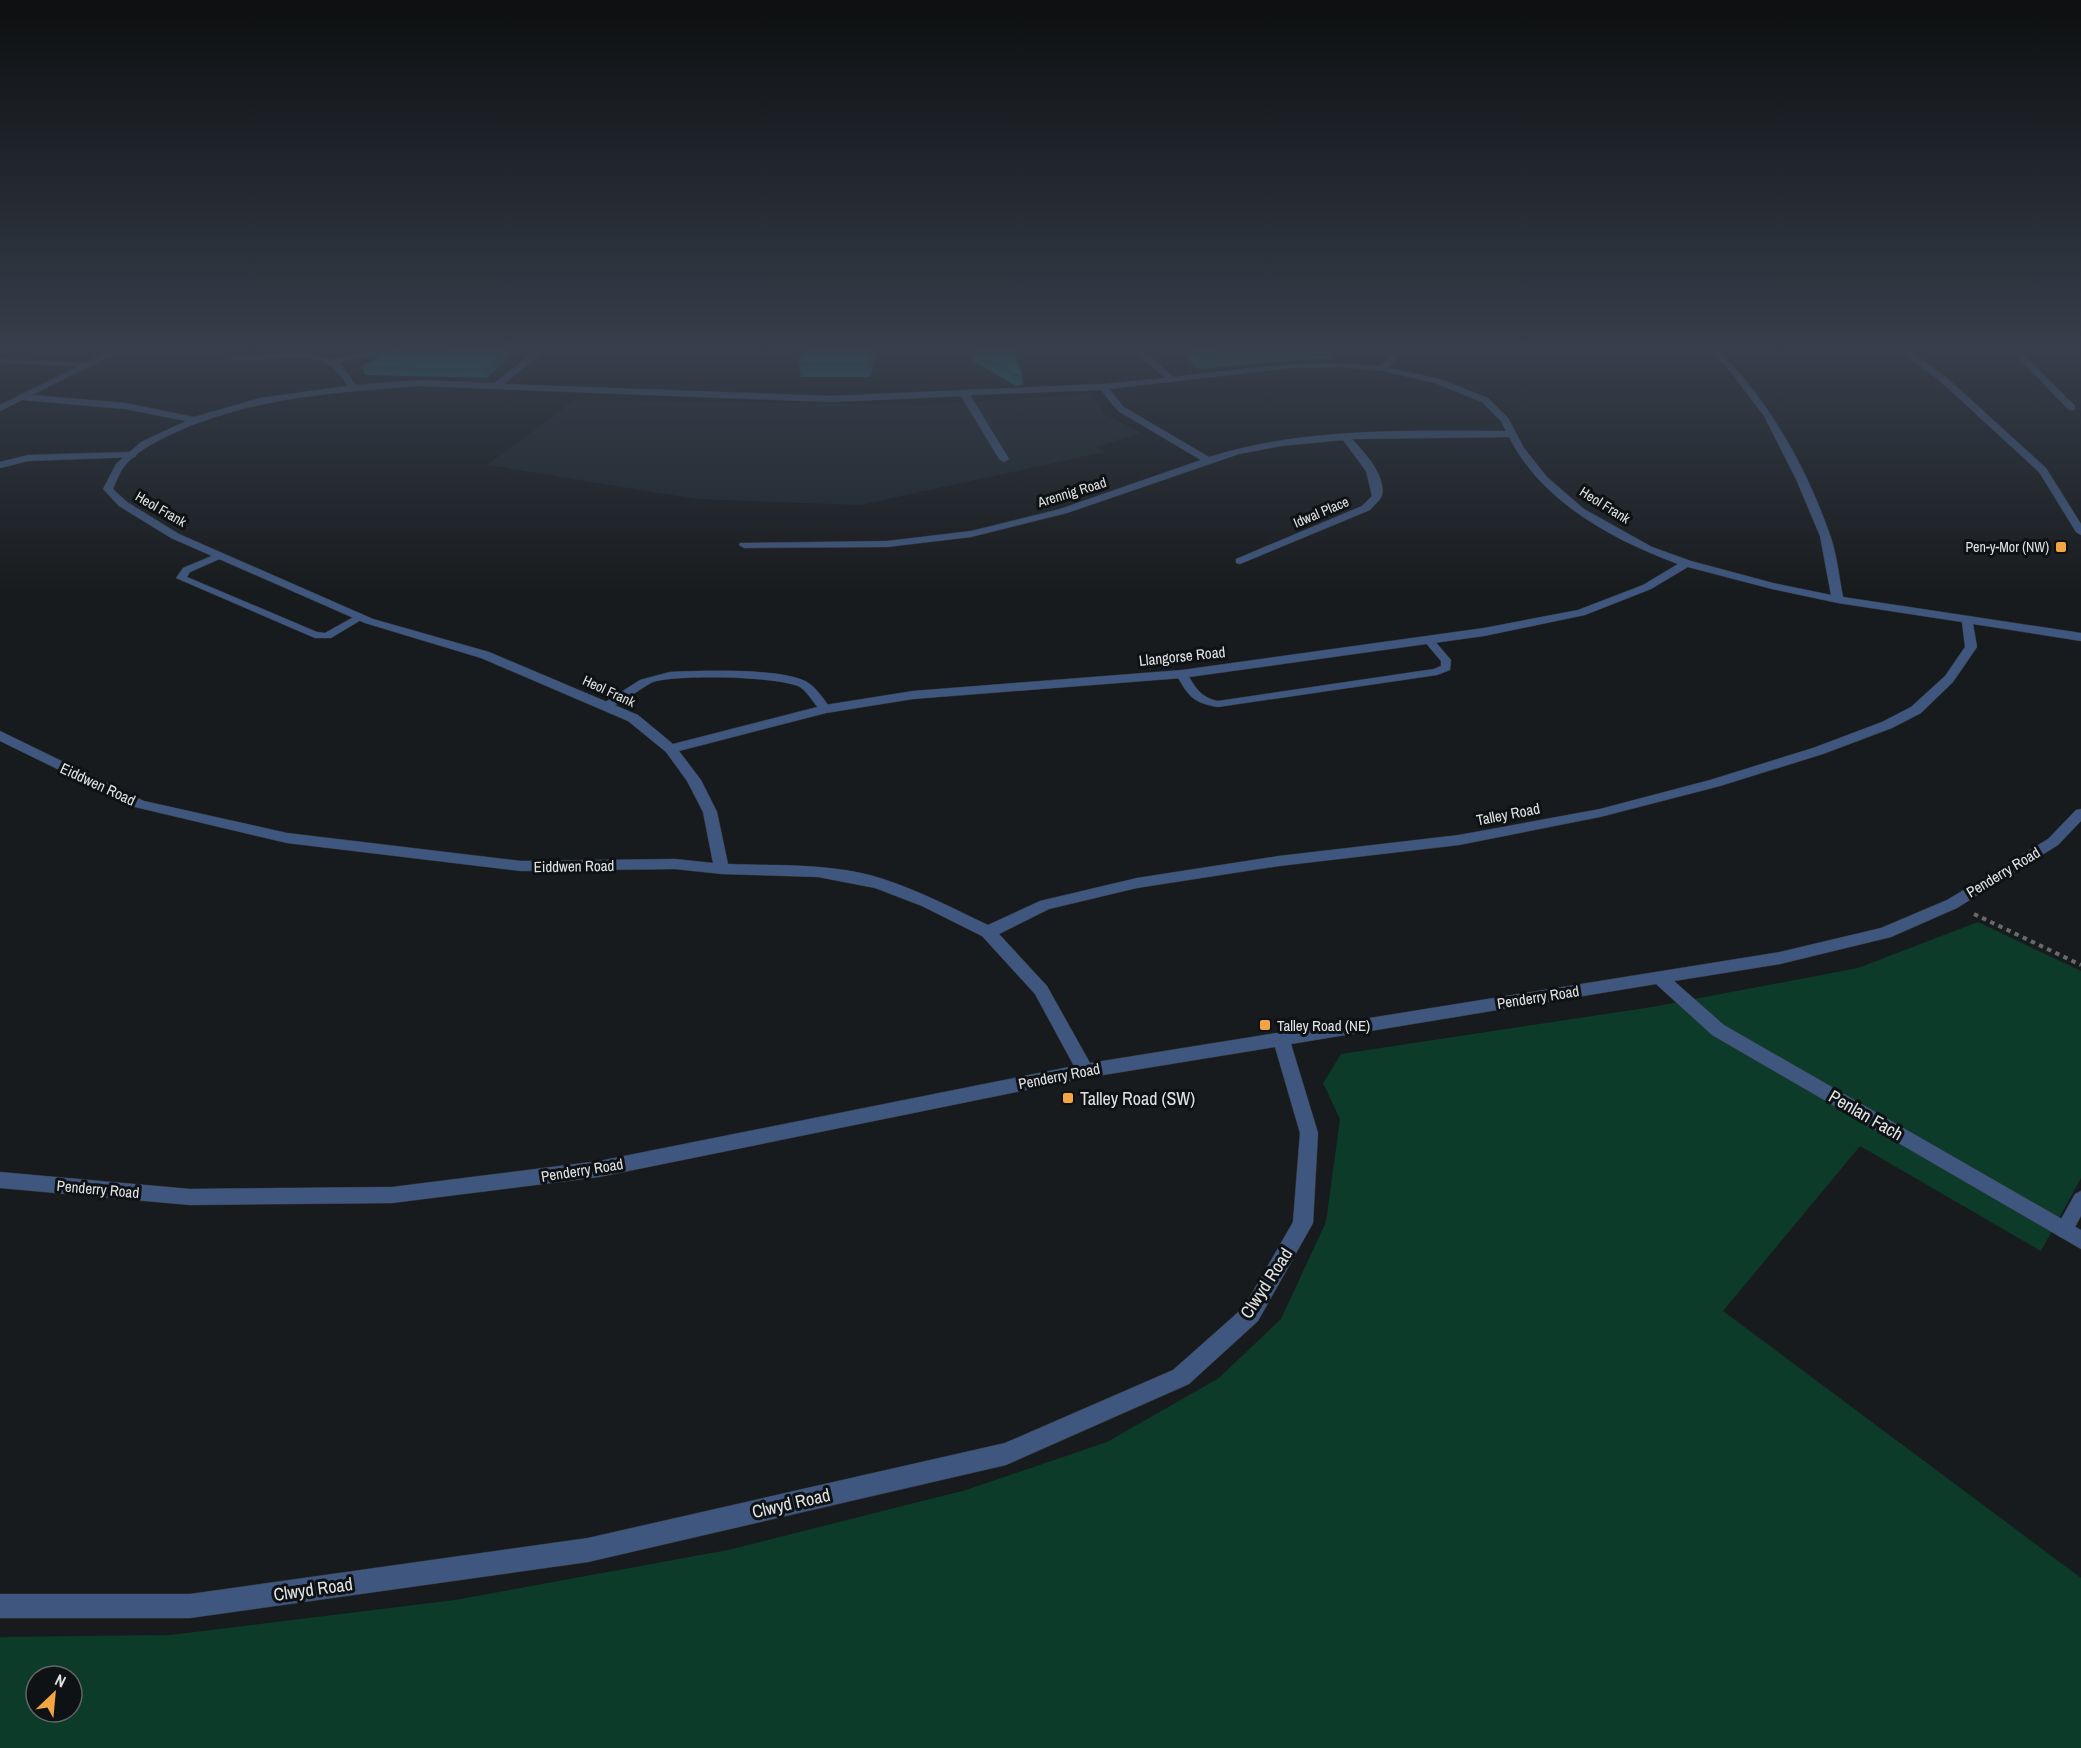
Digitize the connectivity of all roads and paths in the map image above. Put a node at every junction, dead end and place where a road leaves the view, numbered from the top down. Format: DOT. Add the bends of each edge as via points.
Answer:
graph roads {
  1 [pos="175,430"];
  2 [pos="986,430"];
  3 [pos="1155,430"];
  4 [pos="1509,430"];
  5 [pos="1775,430"];
  6 [pos="1999,430"];
  7 [pos="1511,434"];
  8 [pos="1345,437"];
  9 [pos="132,455"];
  10 [pos="1004,459"];
  11 [pos="1208,460"];
  12 [pos="0,465"];
  13 [pos="2081,532"];
  14 [pos="744,545"];
  15 [pos="219,556"];
  16 [pos="1240,561"];
  17 [pos="1687,563"];
  18 [pos="1838,600"];
  19 [pos="361,617"];
  20 [pos="1967,620"];
  21 [pos="2081,637"];
  22 [pos="1429,641"];
  23 [pos="1182,674"];
  24 [pos="605,706"];
  25 [pos="825,709"];
  26 [pos="0,735"];
  27 [pos="672,749"];
  28 [pos="2081,813"];
  29 [pos="722,869"];
  30 [pos="1952,904"];
  31 [pos="988,932"];
  32 [pos="2081,965"];
  33 [pos="1660,978"];
  34 [pos="1281,1038"];
  35 [pos="1085,1071"];
  36 [pos="0,1180"];
  37 [pos="2081,1199"];
  38 [pos="2064,1230"];
  39 [pos="2081,1240"];
  40 [pos="0,1606"];
  1 -- 9 [label="street, Heol Frank" via="144,444"];
  2 -- 10 [label="street"];
  3 -- 11 [label="street"];
  4 -- 7 [label="street, Heol Frank"];
  5 -- 18 [label="street" via="1825,536"];
  6 -- 13 [label="street" via="2043,470"];
  7 -- 8 [label="street, Arennig Road" via="1392,433"];
  7 -- 17 [label="street, Heol Frank" via="1544,479 1580,511 1648,549"];
  8 -- 11 [label="street, Arennig Road" via="1286,443"];
  8 -- 16 [label="street, Idwal Place" via="1365,459 1377,482 1377,496 1366,508"];
  9 -- 12 [label="lane" via="28,458"];
  9 -- 15 [label="street, Heol Frank" via="118,466 108,489 123,504 166,531"];
  11 -- 14 [label="street, Arennig Road" via="1096,500 970,535 872,545"];
  15 -- 19 [label="street, Heol Frank"];
  15 -- 19 [label="lane" via="186,570 181,578 315,635 327,636"];
  17 -- 18 [label="street, Heol Frank"];
  17 -- 22 [label="street, Llangorse Road" via="1647,587 1581,613"];
  18 -- 20 [label="street, Heol Frank"];
  19 -- 24 [label="street, Heol Frank" via="485,655"];
  20 -- 21 [label="street, Heol Frank"];
  20 -- 31 [label="street, Talley Road" via="1971,647 1949,679 1916,710 1818,751 1600,813 1482,836 1137,883 1045,905"];
  22 -- 23 [label="street, Llangorse Road"];
  22 -- 23 [label="lane" via="1446,660 1446,668 1437,672 1218,704 1195,697"];
  23 -- 25 [label="street, Llangorse Road" via="924,694"];
  24 -- 25 [label="lane" via="659,677 688,675 789,679 807,686"];
  24 -- 27 [label="street, Heol Frank" via="633,718"];
  25 -- 27 [label="street, Llangorse Road"];
  26 -- 29 [label="street, Eiddwen Road" via="140,804 287,838 521,866 675,864"];
  27 -- 29 [label="street, Heol Frank" via="710,812"];
  28 -- 30 [label="street, Penderry Road" via="2054,842"];
  29 -- 31 [label="street, Eiddwen Road" via="819,872 878,883"];
  30 -- 32 [label="path"];
  30 -- 33 [label="street, Penderry Road" via="1885,933 1780,958"];
  31 -- 35 [label="street, Eiddwen Road" via="1041,990"];
  33 -- 34 [label="street, Penderry Road"];
  33 -- 38 [label="street, Penlan Fach" via="1718,1030"];
  34 -- 35 [label="street, Penderry Road"];
  34 -- 40 [label="street, Clwyd Road" via="1309,1133 1303,1223 1251,1314 1181,1377 1006,1454 588,1550 190,1606"];
  35 -- 36 [label="street, Penderry Road" via="598,1169 392,1195 190,1197"];
  37 -- 38 [label="lane"];
  38 -- 39 [label="street, Penlan Fach"];
}
